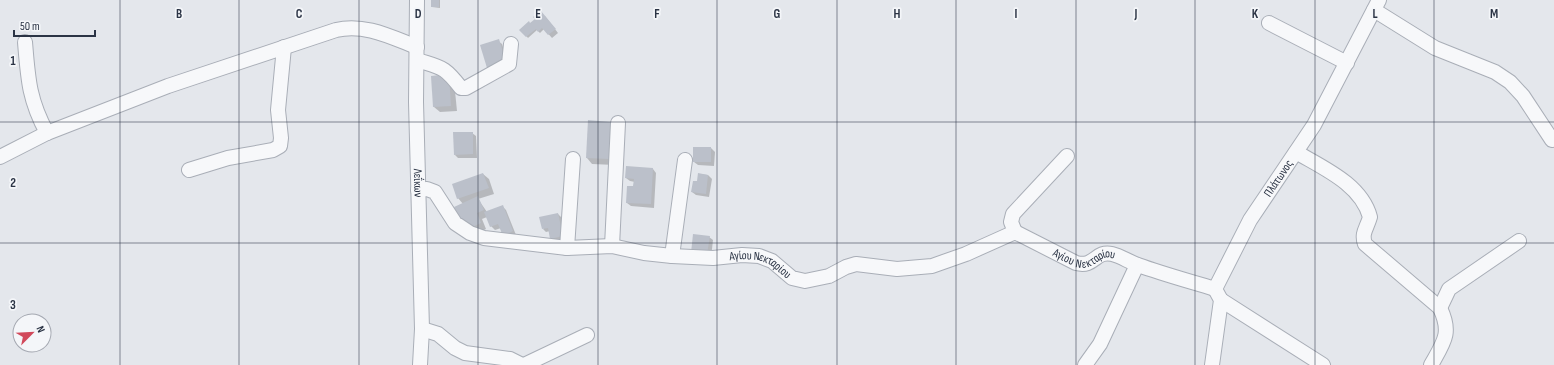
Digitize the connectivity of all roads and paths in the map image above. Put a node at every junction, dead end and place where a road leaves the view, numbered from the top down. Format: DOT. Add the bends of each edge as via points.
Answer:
graph roads {
  1 [pos="417,0"];
  2 [pos="1376,5"];
  3 [pos="1269,23"];
  4 [pos="25,42"];
  5 [pos="512,44"];
  6 [pos="284,47"];
  7 [pos="417,54"];
  8 [pos="1347,63"];
  9 [pos="618,123"];
  10 [pos="47,134"];
  11 [pos="1552,140"];
  12 [pos="1296,152"];
  13 [pos="1,155"];
  14 [pos="1067,156"];
  15 [pos="573,159"];
  16 [pos="685,160"];
  17 [pos="189,170"];
  18 [pos="418,190"];
  19 [pos="1015,232"];
  20 [pos="1519,241"];
  21 [pos="612,246"];
  22 [pos="566,248"];
  23 [pos="672,256"];
  24 [pos="1137,265"];
  25 [pos="1218,294"];
  26 [pos="1440,308"];
  27 [pos="422,329"];
  28 [pos="587,335"];
  29 [pos="420,365"];
  30 [pos="523,365"];
  31 [pos="1085,365"];
  32 [pos="1212,365"];
  33 [pos="1323,365"];
  34 [pos="1431,365"];
  1 -- 7 [label="street, Λεΐκων"];
  2 -- 8 [label="street, Πλάτωνος"];
  2 -- 11 [label="street" via="1435,48 1495,72 1505,79 1523,96"];
  3 -- 8 [label="street"];
  4 -- 10 [label="street" via="32,102"];
  5 -- 7 [label="street" via="509,64 466,88 461,88 451,74"];
  6 -- 7 [label="street" via="329,32 351,28 377,32"];
  6 -- 10 [label="street" via="168,86"];
  6 -- 17 [label="street" via="278,110 280,146 273,150 235,156"];
  7 -- 18 [label="street, Λεΐκων"];
  8 -- 12 [label="street, Πλάτωνος" via="1314,125"];
  9 -- 21 [label="street"];
  10 -- 13 [label="street"];
  12 -- 25 [label="street, Πλάτωνος" via="1250,220"];
  12 -- 26 [label="street" via="1353,188 1370,217 1363,232 1365,244"];
  14 -- 19 [label="street" via="1013,214 1011,222"];
  15 -- 22 [label="street"];
  16 -- 23 [label="street"];
  18 -- 22 [label="street, Αγίου Νεκταρίου" via="435,192 455,223 477,236"];
  18 -- 27 [label="street, Λεΐκων"];
  19 -- 23 [label="street, Αγίου Νεκταρίου" via="932,266 897,270 856,264 846,266 829,276 805,281 792,278 772,261 759,256"];
  19 -- 24 [label="street, Αγίου Νεκταρίου" via="1083,265 1104,254 1112,254"];
  20 -- 26 [label="street" via="1449,289"];
  21 -- 22 [label="street, Αγίου Νεκταρίου"];
  21 -- 23 [label="street, Αγίου Νεκταρίου"];
  24 -- 25 [label="street, Αγίου Νεκταρίου"];
  24 -- 31 [label="street" via="1100,344"];
  25 -- 32 [label="street, Πλάτωνος"];
  25 -- 33 [label="street, Αγίου Νεκταρίου"];
  26 -- 34 [label="street" via="1447,331"];
  27 -- 29 [label="street, Λεΐκων"];
  27 -- 30 [label="street" via="438,334 455,348 466,353 510,359"];
  28 -- 30 [label="street"];
}
